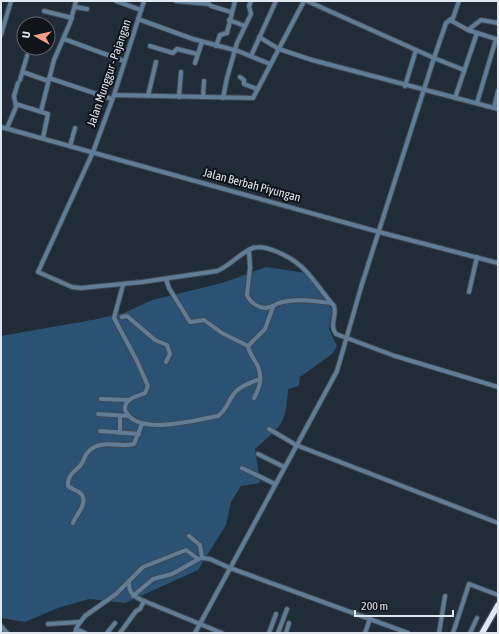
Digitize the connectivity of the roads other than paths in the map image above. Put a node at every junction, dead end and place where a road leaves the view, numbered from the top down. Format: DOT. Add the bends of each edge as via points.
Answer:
graph roads {
  1 [pos="11,1"];
  2 [pos="76,1"];
  3 [pos="116,1"];
  4 [pos="144,1"];
  5 [pos="176,1"];
  6 [pos="235,1"];
  7 [pos="251,1"];
  8 [pos="276,1"];
  9 [pos="304,1"];
  10 [pos="307,1"];
  11 [pos="459,1"];
  12 [pos="75,6"];
  13 [pos="87,9"];
  14 [pos="141,10"];
  15 [pos="44,11"];
  16 [pos="231,12"];
  17 [pos="72,18"];
  18 [pos="138,19"];
  19 [pos="451,19"];
  20 [pos="229,20"];
  21 [pos="498,23"];
  22 [pos="245,26"];
  23 [pos="468,30"];
  24 [pos="477,33"];
  25 [pos="1,35"];
  26 [pos="260,37"];
  27 [pos="64,39"];
  28 [pos="202,42"];
  29 [pos="150,46"];
  30 [pos="216,46"];
  31 [pos="279,49"];
  32 [pos="235,50"];
  33 [pos="416,50"];
  34 [pos="197,54"];
  35 [pos="27,56"];
  36 [pos="251,56"];
  37 [pos="434,58"];
  38 [pos="124,61"];
  39 [pos="156,62"];
  40 [pos="195,63"];
  41 [pos="270,64"];
  42 [pos="464,70"];
  43 [pos="23,72"];
  44 [pos="182,72"];
  45 [pos="240,77"];
  46 [pos="48,80"];
  47 [pos="204,80"];
  48 [pos="404,86"];
  49 [pos="257,89"];
  50 [pos="425,90"];
  51 [pos="498,91"];
  52 [pos="148,96"];
  53 [pos="112,97"];
  54 [pos="179,97"];
  55 [pos="203,97"];
  56 [pos="223,98"];
  57 [pos="455,98"];
  58 [pos="477,103"];
  59 [pos="16,104"];
  60 [pos="496,108"];
  61 [pos="41,111"];
  62 [pos="1,126"];
  63 [pos="7,128"];
  64 [pos="75,128"];
  65 [pos="43,138"];
  66 [pos="70,146"];
  67 [pos="93,152"];
  68 [pos="379,232"];
  69 [pos="249,250"];
  70 [pos="477,257"];
  71 [pos="498,263"];
  72 [pos="165,279"];
  73 [pos="123,285"];
  74 [pos="469,292"];
  75 [pos="172,298"];
  76 [pos="331,302"];
  77 [pos="273,307"];
  78 [pos="122,317"];
  79 [pos="346,338"];
  80 [pos="248,346"];
  81 [pos="166,362"];
  82 [pos="260,379"];
  83 [pos="498,387"];
  84 [pos="254,398"];
  85 [pos="101,399"];
  86 [pos="129,400"];
  87 [pos="98,414"];
  88 [pos="120,416"];
  89 [pos="129,416"];
  90 [pos="142,424"];
  91 [pos="269,429"];
  92 [pos="100,431"];
  93 [pos="120,433"];
  94 [pos="138,434"];
  95 [pos="296,445"];
  96 [pos="258,454"];
  97 [pos="284,467"];
  98 [pos="242,468"];
  99 [pos="275,484"];
  100 [pos="73,523"];
  101 [pos="498,523"];
  102 [pos="189,536"];
  103 [pos="200,558"];
  104 [pos="230,568"];
  105 [pos="130,581"];
  106 [pos="133,596"];
  107 [pos="446,596"];
  108 [pos="498,596"];
  109 [pos="144,601"];
  110 [pos="498,605"];
  111 [pos="287,609"];
  112 [pos="276,614"];
  113 [pos="476,618"];
  114 [pos="370,619"];
  115 [pos="80,622"];
  116 [pos="115,623"];
  117 [pos="289,623"];
  118 [pos="48,624"];
  119 [pos="199,624"];
  120 [pos="1,626"];
  121 [pos="76,631"];
  122 [pos="7,633"];
  123 [pos="85,633"];
  124 [pos="108,633"];
  125 [pos="120,633"];
  126 [pos="194,633"];
  127 [pos="222,633"];
  128 [pos="269,633"];
  129 [pos="278,633"];
  130 [pos="286,633"];
  131 [pos="365,633"];
  132 [pos="408,633"];
  133 [pos="439,633"];
  134 [pos="453,633"];
  135 [pos="470,633"];
  136 [pos="482,633"];
  1 -- 25 [label="street"];
  2 -- 12 [label="street"];
  3 -- 14 [label="street"];
  4 -- 14 [label="street, Jalan Munggur - Pajangan"];
  5 -- 16 [label="street" via="209,4"];
  6 -- 16 [label="street"];
  7 -- 22 [label="street" via="251,14"];
  8 -- 26 [label="street"];
  9 -- 31 [label="street"];
  10 -- 33 [label="street"];
  11 -- 19 [label="street"];
  12 -- 13 [label="street"];
  12 -- 17 [label="street"];
  14 -- 18 [label="street, Jalan Munggur - Pajangan"];
  15 -- 17 [label="street"];
  16 -- 20 [label="street"];
  17 -- 27 [label="street"];
  18 -- 28 [label="street"];
  18 -- 38 [label="street, Jalan Munggur - Pajangan"];
  19 -- 23 [label="street"];
  19 -- 37 [label="street" via="445,26"];
  20 -- 22 [label="street"];
  20 -- 30 [label="street" via="227,33 220,35"];
  21 -- 23 [label="street" via="481,20"];
  22 -- 32 [label="street"];
  23 -- 24 [label="street"];
  24 -- 42 [label="street"];
  24 -- 58 [label="street" via="496,39"];
  26 -- 31 [label="street"];
  26 -- 36 [label="street"];
  27 -- 38 [label="street"];
  27 -- 46 [label="street"];
  28 -- 30 [label="street"];
  28 -- 34 [label="street"];
  29 -- 34 [label="street" via="173,53 177,49"];
  30 -- 32 [label="street"];
  31 -- 41 [label="street"];
  31 -- 48 [label="street"];
  32 -- 36 [label="street"];
  32 -- 56 [label="street"];
  33 -- 37 [label="street"];
  33 -- 48 [label="street"];
  34 -- 40 [label="street"];
  35 -- 43 [label="street"];
  36 -- 41 [label="street"];
  37 -- 42 [label="street"];
  37 -- 50 [label="street"];
  38 -- 53 [label="street, Jalan Munggur - Pajangan"];
  39 -- 52 [label="street"];
  41 -- 49 [label="street"];
  42 -- 57 [label="street"];
  43 -- 46 [label="street"];
  43 -- 59 [label="street" via="14,96"];
  44 -- 54 [label="street"];
  45 -- 49 [label="street" via="244,84"];
  46 -- 53 [label="street"];
  46 -- 61 [label="street"];
  47 -- 55 [label="street"];
  48 -- 50 [label="street"];
  49 -- 56 [label="street" via="253,98"];
  50 -- 57 [label="street"];
  50 -- 68 [label="street"];
  51 -- 60 [label="street"];
  52 -- 53 [label="street"];
  52 -- 54 [label="street"];
  53 -- 67 [label="street, Jalan Munggur - Pajangan"];
  54 -- 55 [label="street"];
  55 -- 56 [label="street"];
  57 -- 58 [label="street"];
  58 -- 60 [label="street"];
  59 -- 61 [label="street"];
  59 -- 63 [label="street"];
  61 -- 65 [label="street" via="48,114"];
  62 -- 63 [label="street, Jalan Berbah Piyungan"];
  63 -- 65 [label="street, Jalan Berbah Piyungan"];
  64 -- 66 [label="street"];
  65 -- 66 [label="street, Jalan Berbah Piyungan"];
  66 -- 67 [label="street, Jalan Berbah Piyungan"];
  67 -- 68 [label="street, Jalan Berbah Piyungan"];
  67 -- 73 [label="street, Jalan Munggur - Pajangan" via="38,272 77,288"];
  68 -- 70 [label="street, Jalan Berbah Piyungan"];
  68 -- 79 [label="street"];
  69 -- 72 [label="street" via="217,271"];
  69 -- 76 [label="street" via="260,247 291,258 304,267"];
  69 -- 77 [label="street" via="249,299 261,307"];
  70 -- 71 [label="street, Jalan Berbah Piyungan"];
  70 -- 74 [label="street"];
  72 -- 73 [label="street"];
  72 -- 75 [label="street"];
  72 -- 80 [label="street" via="190,322 206,321 222,333"];
  73 -- 86 [label="street" via="114,318 148,386 145,393"];
  76 -- 77 [label="street" via="279,303"];
  76 -- 79 [label="street" via="335,310 334,332"];
  77 -- 80 [label="street" via="265,329"];
  78 -- 81 [label="street" via="127,316 155,340 167,345 170,354"];
  79 -- 83 [label="street" via="395,356"];
  79 -- 95 [label="street" via="337,370"];
  80 -- 82 [label="street" via="259,370"];
  82 -- 84 [label="street" via="260,387"];
  82 -- 90 [label="street" via="235,392 218,416 164,425"];
  85 -- 86 [label="street"];
  86 -- 89 [label="street" via="125,406"];
  87 -- 88 [label="street"];
  88 -- 89 [label="street"];
  88 -- 93 [label="street"];
  89 -- 90 [label="street"];
  90 -- 94 [label="street"];
  91 -- 95 [label="street"];
  92 -- 93 [label="street"];
  93 -- 94 [label="street"];
  94 -- 100 [label="street" via="132,445 105,444 94,448 86,454 81,465 73,470 68,486 83,498 79,514"];
  95 -- 97 [label="street"];
  95 -- 101 [label="street"];
  96 -- 97 [label="street"];
  97 -- 99 [label="street"];
  98 -- 99 [label="street"];
  99 -- 104 [label="street"];
  102 -- 103 [label="street" via="200,545"];
  103 -- 104 [label="street" via="210,559"];
  103 -- 105 [label="street" via="186,550 148,564"];
  103 -- 106 [label="street" via="172,574 153,579"];
  104 -- 114 [label="street"];
  104 -- 119 [label="street"];
  105 -- 106 [label="street" via="129,591"];
  105 -- 115 [label="street"];
  106 -- 109 [label="street"];
  107 -- 133 [label="street"];
  108 -- 134 [label="street" via="471,583 467,585"];
  109 -- 119 [label="street"];
  109 -- 125 [label="street"];
  110 -- 136 [label="highway"];
  111 -- 129 [label="street"];
  112 -- 128 [label="street"];
  113 -- 135 [label="street"];
  114 -- 131 [label="street"];
  114 -- 132 [label="street"];
  115 -- 118 [label="street"];
  115 -- 121 [label="street"];
  116 -- 124 [label="street"];
  117 -- 130 [label="street"];
  119 -- 126 [label="street"];
  119 -- 127 [label="street"];
  120 -- 122 [label="street"];
  121 -- 123 [label="street"];
}
